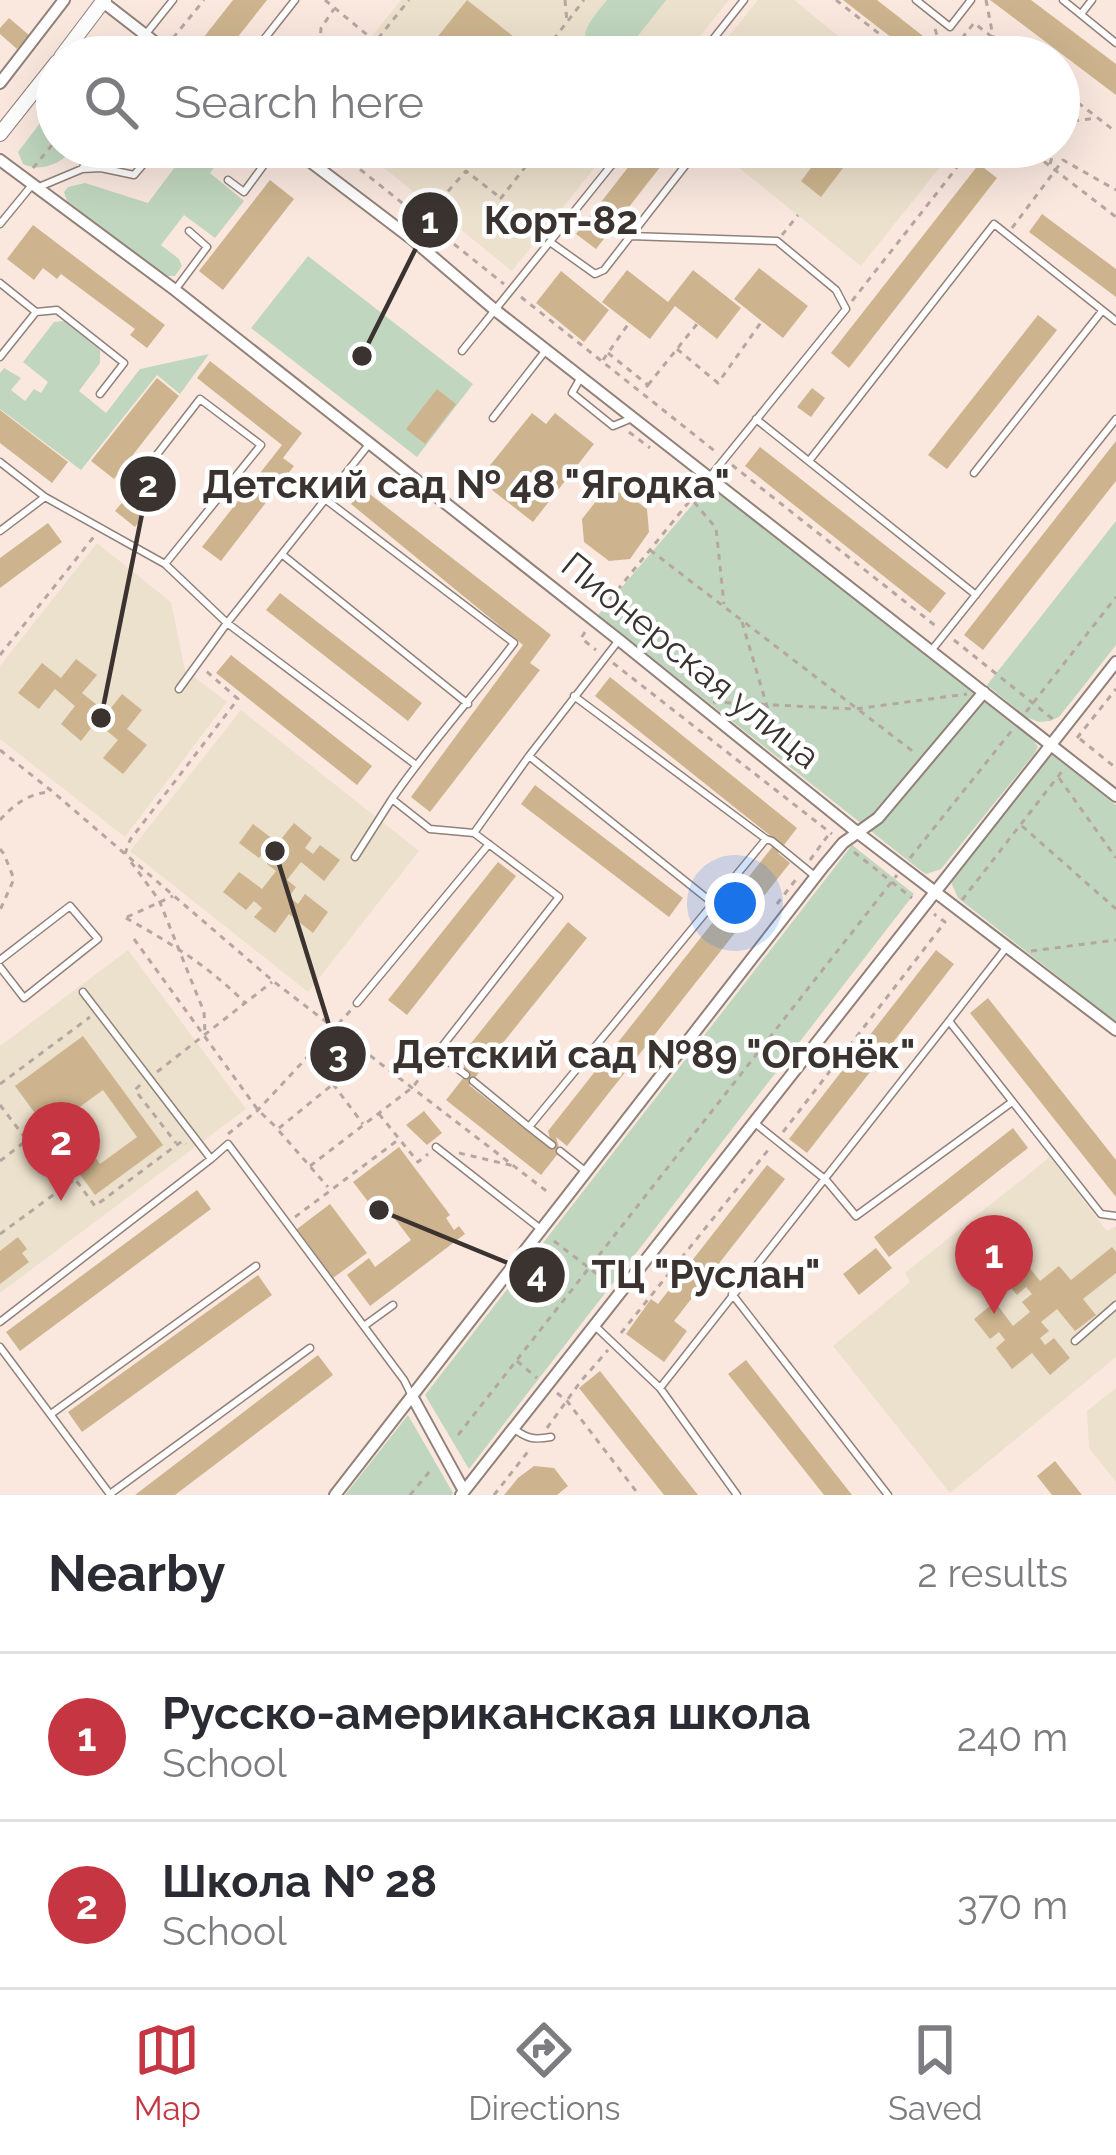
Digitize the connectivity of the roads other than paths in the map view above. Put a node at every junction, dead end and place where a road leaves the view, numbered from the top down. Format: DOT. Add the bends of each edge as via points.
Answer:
graph roads {
  1 [pos="64,0"];
  2 [pos="173,0"];
  3 [pos="296,0"];
  4 [pos="916,0"];
  5 [pos="971,0"];
  6 [pos="1063,0"];
  7 [pos="1092,0"];
  8 [pos="104,1"];
  9 [pos="742,3"];
  10 [pos="748,13"];
  11 [pos="1081,14"];
  12 [pos="36,36"];
  13 [pos="36,36"];
  14 [pos="77,36"];
  15 [pos="138,36"];
  16 [pos="142,36"];
  17 [pos="267,36"];
  18 [pos="716,36"];
  19 [pos="1116,43"];
  20 [pos="0,83"];
  21 [pos="36,89"];
  22 [pos="0,134"];
  23 [pos="0,160"];
  24 [pos="101,168"];
  25 [pos="140,168"];
  26 [pos="262,168"];
  27 [pos="319,168"];
  28 [pos="609,168"];
  29 [pos="683,168"];
  30 [pos="82,169"];
  31 [pos="228,180"];
  32 [pos="36,185"];
  33 [pos="0,224"];
  34 [pos="189,231"];
  35 [pos="630,236"];
  36 [pos="550,241"];
  37 [pos="0,283"];
  38 [pos="175,290"];
  39 [pos="495,310"];
  40 [pos="1102,310"];
  41 [pos="37,312"];
  42 [pos="1116,321"];
  43 [pos="546,350"];
  44 [pos="462,351"];
  45 [pos="0,357"];
  46 [pos="581,377"];
  47 [pos="100,394"];
  48 [pos="633,417"];
  49 [pos="493,418"];
  50 [pos="756,419"];
  51 [pos="1116,419"];
  52 [pos="370,443"];
  53 [pos="809,461"];
  54 [pos="0,462"];
  55 [pos="974,473"];
  56 [pos="705,483"];
  57 [pos="130,488"];
  58 [pos="45,497"];
  59 [pos="325,500"];
  60 [pos="0,531"];
  61 [pos="283,556"];
  62 [pos="165,564"];
  63 [pos="976,595"];
  64 [pos="227,623"];
  65 [pos="619,640"];
  66 [pos="931,651"];
  67 [pos="1116,662"];
  68 [pos="179,689"];
  69 [pos="984,692"];
  70 [pos="574,696"];
  71 [pos="468,704"];
  72 [pos="1050,745"];
  73 [pos="529,756"];
  74 [pos="416,765"];
  75 [pos="1116,796"];
  76 [pos="392,799"];
  77 [pos="474,833"];
  78 [pos="858,833"];
  79 [pos="766,839"];
  80 [pos="488,844"];
  81 [pos="356,857"];
  82 [pos="816,877"];
  83 [pos="935,891"];
  84 [pos="713,904"];
  85 [pos="1013,949"];
  86 [pos="0,964"];
  87 [pos="83,992"];
  88 [pos="358,1003"];
  89 [pos="949,1021"];
  90 [pos="1116,1030"];
  91 [pos="1012,1101"];
  92 [pos="754,1121"];
  93 [pos="530,1127"];
  94 [pos="552,1144"];
  95 [pos="436,1148"];
  96 [pos="560,1151"];
  97 [pos="207,1155"];
  98 [pos="587,1172"];
  99 [pos="826,1180"];
  100 [pos="1116,1216"];
  101 [pos="543,1231"];
  102 [pos="256,1266"];
  103 [pos="732,1294"];
  104 [pos="393,1305"];
  105 [pos="1116,1305"];
  106 [pos="0,1322"];
  107 [pos="593,1324"];
  108 [pos="364,1326"];
  109 [pos="1075,1341"];
  110 [pos="0,1347"];
  111 [pos="310,1348"];
  112 [pos="660,1388"];
  113 [pos="412,1396"];
  114 [pos="51,1414"];
  115 [pos="513,1428"];
  116 [pos="551,1437"];
  117 [pos="462,1493"];
  118 [pos="111,1494"];
  119 [pos="335,1495"];
  120 [pos="737,1495"];
  121 [pos="888,1495"];
  1 -- 13 [label="street"];
  2 -- 16 [label="lane"];
  3 -- 17 [label="lane"];
  4 -- 5 [label="lane" via="950,26"];
  6 -- 11 [label="lane"];
  7 -- 11 [label="lane"];
  8 -- 14 [label="street"];
  8 -- 15 [label="street"];
  9 -- 10 [label="lane"];
  9 -- 18 [label="lane"];
  11 -- 19 [label="lane"];
  12 -- 20 [label="street"];
  21 -- 22 [label="street"];
  23 -- 32 [label="street, Пионерская улица"];
  24 -- 25 [label="lane" via="134,175"];
  24 -- 30 [label="lane"];
  26 -- 31 [label="lane" via="244,192"];
  27 -- 39 [label="street"];
  28 -- 36 [label="lane"];
  29 -- 35 [label="lane"];
  30 -- 32 [label="lane"];
  32 -- 33 [label="lane"];
  32 -- 38 [label="street, Пионерская улица"];
  34 -- 38 [label="lane" via="207,247"];
  35 -- 36 [label="lane" via="595,274"];
  35 -- 50 [label="lane" via="777,241 836,290 846,308"];
  36 -- 39 [label="lane"];
  37 -- 41 [label="lane"];
  38 -- 52 [label="street, Пионерская улица"];
  39 -- 43 [label="street"];
  39 -- 44 [label="lane"];
  40 -- 42 [label="lane"];
  40 -- 53 [label="lane" via="994,224"];
  40 -- 55 [label="lane"];
  41 -- 45 [label="lane"];
  41 -- 47 [label="lane" via="57,310 124,363"];
  43 -- 46 [label="street"];
  43 -- 49 [label="lane"];
  46 -- 48 [label="street"];
  46 -- 48 [label="lane" via="572,392 613,426"];
  48 -- 56 [label="street"];
  50 -- 53 [label="lane"];
  50 -- 56 [label="lane"];
  51 -- 63 [label="lane"];
  52 -- 59 [label="lane"];
  52 -- 65 [label="street, Пионерская улица"];
  53 -- 63 [label="lane"];
  54 -- 58 [label="lane"];
  56 -- 66 [label="street"];
  57 -- 62 [label="lane" via="200,399 261,445"];
  58 -- 60 [label="lane"];
  58 -- 62 [label="lane"];
  59 -- 61 [label="lane"];
  59 -- 71 [label="lane" via="514,643"];
  61 -- 64 [label="lane"];
  61 -- 71 [label="lane"];
  62 -- 64 [label="lane"];
  63 -- 66 [label="lane"];
  64 -- 68 [label="lane"];
  64 -- 74 [label="lane"];
  65 -- 70 [label="lane"];
  65 -- 78 [label="street, Пионерская улица"];
  66 -- 69 [label="street"];
  67 -- 72 [label="street"];
  69 -- 72 [label="street"];
  69 -- 78 [label="street"];
  70 -- 73 [label="lane"];
  70 -- 79 [label="lane"];
  71 -- 74 [label="lane"];
  72 -- 75 [label="street"];
  72 -- 83 [label="street"];
  73 -- 77 [label="lane"];
  73 -- 84 [label="lane"];
  74 -- 76 [label="lane"];
  76 -- 77 [label="lane" via="430,830"];
  76 -- 81 [label="lane"];
  77 -- 80 [label="lane"];
  78 -- 82 [label="street"];
  78 -- 83 [label="street, Пионерская улица"];
  79 -- 82 [label="lane"];
  79 -- 84 [label="lane"];
  80 -- 88 [label="lane"];
  80 -- 93 [label="lane" via="559,897 437,1053"];
  82 -- 98 [label="street"];
  83 -- 85 [label="street, Пионерская улица"];
  83 -- 92 [label="street"];
  84 -- 93 [label="lane"];
  85 -- 89 [label="lane"];
  85 -- 90 [label="street, Пионерская улица"];
  86 -- 86 [label="lane" via="24,998 98,939 70,907"];
  87 -- 97 [label="lane"];
  89 -- 91 [label="lane"];
  89 -- 99 [label="lane"];
  91 -- 99 [label="lane" via="856,1216"];
  91 -- 100 [label="lane" via="1101,1214"];
  92 -- 99 [label="lane"];
  92 -- 107 [label="street"];
  93 -- 94 [label="lane"];
  95 -- 101 [label="lane"];
  96 -- 98 [label="lane"];
  97 -- 106 [label="lane"];
  97 -- 108 [label="lane" via="228,1144"];
  98 -- 101 [label="street"];
  99 -- 103 [label="lane"];
  101 -- 113 [label="street"];
  102 -- 114 [label="lane"];
  103 -- 112 [label="lane"];
  103 -- 121 [label="lane"];
  104 -- 108 [label="lane"];
  105 -- 109 [label="lane"];
  107 -- 112 [label="lane"];
  107 -- 115 [label="street"];
  108 -- 113 [label="lane"];
  110 -- 114 [label="lane"];
  111 -- 118 [label="lane"];
  112 -- 120 [label="lane"];
  113 -- 117 [label="street"];
  113 -- 119 [label="street"];
  114 -- 118 [label="lane"];
  115 -- 116 [label="lane" via="526,1438"];
  115 -- 117 [label="street"];
}
